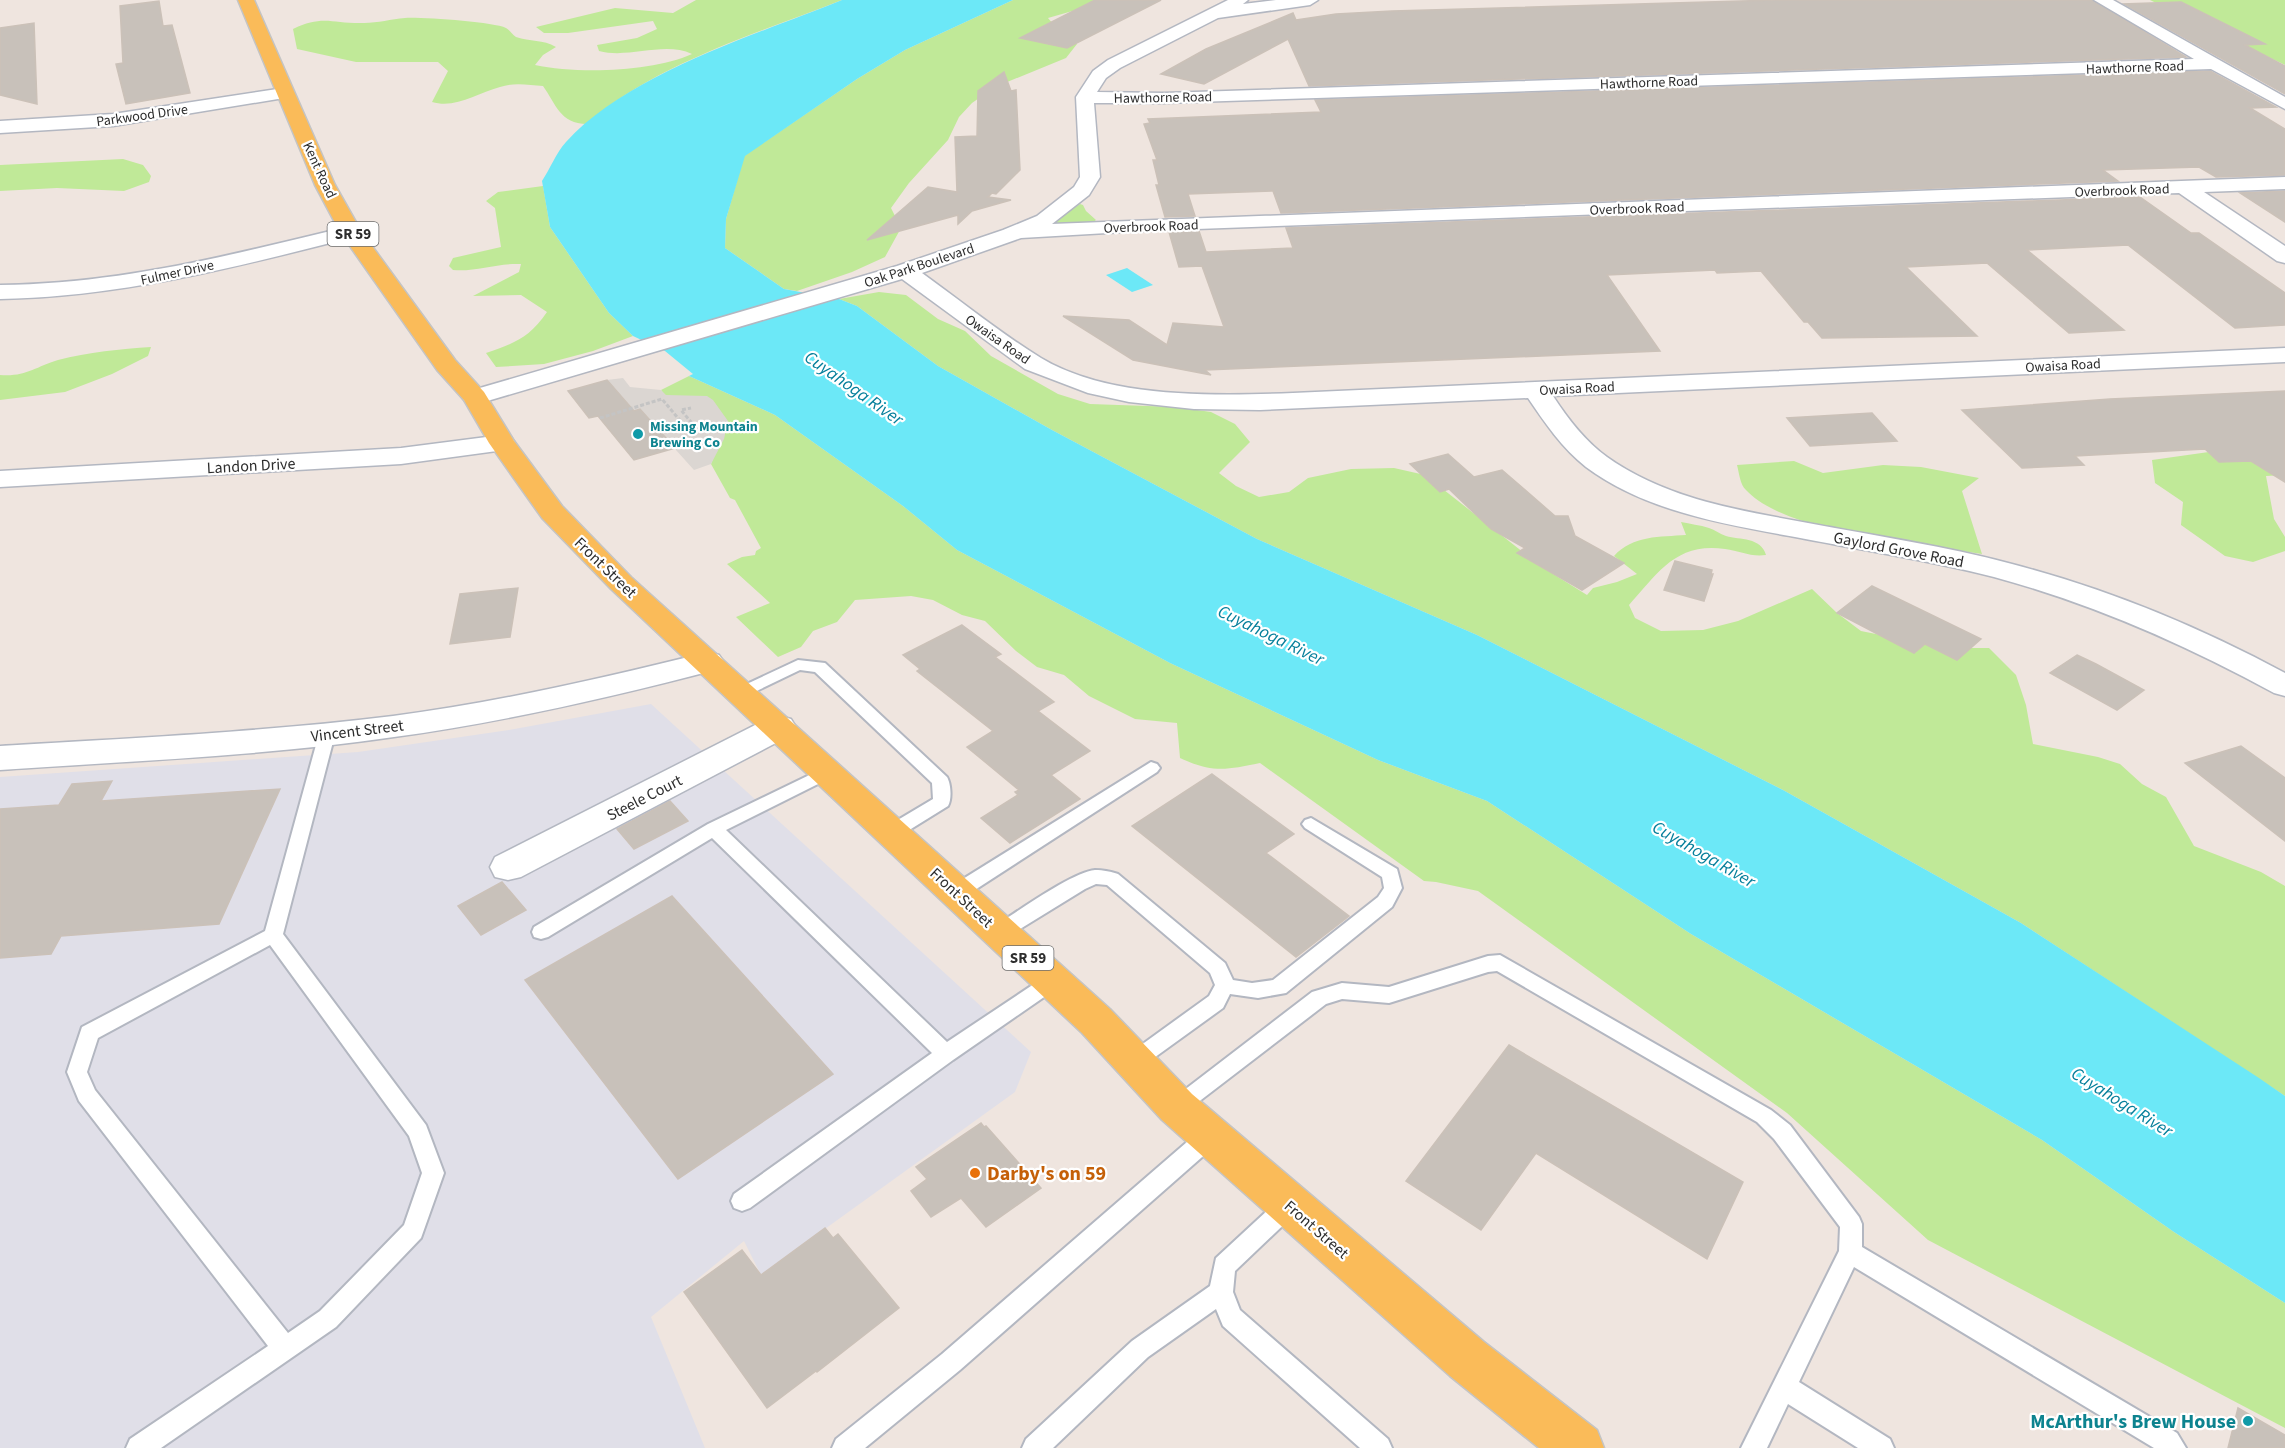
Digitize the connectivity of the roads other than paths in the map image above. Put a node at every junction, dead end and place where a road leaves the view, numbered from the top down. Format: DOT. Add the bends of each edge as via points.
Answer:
graph roads {
  1 [pos="246,0"];
  2 [pos="1240,0"];
  3 [pos="1310,0"];
  4 [pos="2102,0"];
  5 [pos="1216,13"];
  6 [pos="2213,64"];
  7 [pos="284,93"];
  8 [pos="1084,98"];
  9 [pos="2285,104"];
  10 [pos="0,127"];
  11 [pos="2285,183"];
  12 [pos="2185,188"];
  13 [pos="1082,191"];
  14 [pos="1142,225"];
  15 [pos="351,232"];
  16 [pos="1018,232"];
  17 [pos="2285,256"];
  18 [pos="905,271"];
  19 [pos="0,292"];
  20 [pos="2285,355"];
  21 [pos="1536,390"];
  22 [pos="475,397"];
  23 [pos="502,443"];
  24 [pos="0,479"];
  25 [pos="708,662"];
  26 [pos="2285,686"];
  27 [pos="742,693"];
  28 [pos="779,726"];
  29 [pos="327,734"];
  30 [pos="0,758"];
  31 [pos="1151,768"];
  32 [pos="828,772"];
  33 [pos="1311,824"];
  34 [pos="714,829"];
  35 [pos="892,832"];
  36 [pos="508,867"];
  37 [pos="957,892"];
  38 [pos="541,932"];
  39 [pos="1000,932"];
  40 [pos="273,935"];
  41 [pos="1053,981"];
  42 [pos="1225,985"];
  43 [pos="946,1054"];
  44 [pos="1133,1062"];
  45 [pos="1177,1107"];
  46 [pos="1210,1136"];
  47 [pos="741,1201"];
  48 [pos="1289,1205"];
  49 [pos="1850,1252"];
  50 [pos="1221,1292"];
  51 [pos="285,1348"];
  52 [pos="1784,1387"];
  53 [pos="139,1448"];
  54 [pos="845,1448"];
  55 [pos="1035,1448"];
  56 [pos="1378,1448"];
  57 [pos="1579,1448"];
  58 [pos="1754,1448"];
  59 [pos="1881,1448"];
  60 [pos="2172,1448"];
  1 -- 7 [label="main road, Kent Road / SR 59"];
  2 -- 5 [label="street"];
  3 -- 5 [label="street"];
  4 -- 6 [label="street"];
  5 -- 8 [label="street" via="1105,69"];
  6 -- 8 [label="street, Hawthorne Road"];
  6 -- 9 [label="street"];
  7 -- 10 [label="street, Parkwood Drive" via="113,120"];
  7 -- 15 [label="main road, Kent Road / SR 59" via="325,185"];
  8 -- 13 [label="street" via="1091,164 1090,177"];
  11 -- 12 [label="street, Overbrook Road"];
  12 -- 14 [label="street, Overbrook Road"];
  12 -- 17 [label="street"];
  13 -- 14 [label="street" via="1106,215"];
  13 -- 16 [label="street, Oak Park Boulevard" via="1044,220"];
  14 -- 16 [label="street, Overbrook Road"];
  15 -- 19 [label="street, Fulmer Drive" via="152,278 85,288"];
  15 -- 22 [label="main road, Kent Road / SR 59" via="446,365"];
  16 -- 18 [label="street, Oak Park Boulevard"];
  18 -- 21 [label="street, Owaisa Road" via="1018,355 1075,382 1119,394 1164,401 1230,403"];
  18 -- 22 [label="street, Oak Park Boulevard"];
  20 -- 21 [label="street, Owaisa Road"];
  21 -- 26 [label="street, Gaylord Grove Road" via="1570,439 1597,463 1659,494 1741,519 1937,555 2068,589 2184,634"];
  22 -- 23 [label="main road, Kent Road / SR 59"];
  23 -- 24 [label="street, Landon Drive" via="401,456"];
  23 -- 25 [label="main road, Front Street / SR 59" via="567,529"];
  25 -- 27 [label="main road, Front Street / SR 59"];
  25 -- 29 [label="street, Vincent Street" via="529,704"];
  27 -- 28 [label="main road, Front Street / SR 59"];
  27 -- 35 [label="lane" via="798,665 819,666 941,781 942,802"];
  28 -- 32 [label="main road, Front Street / SR 59"];
  28 -- 36 [label="street, Steele Court"];
  29 -- 30 [label="street, Vincent Street"];
  29 -- 40 [label="lane"];
  31 -- 37 [label="lane"];
  32 -- 34 [label="lane"];
  32 -- 35 [label="main road, Front Street / SR 59"];
  33 -- 42 [label="lane" via="1391,874 1393,888 1384,902 1279,987 1243,991"];
  34 -- 38 [label="lane"];
  34 -- 43 [label="lane"];
  35 -- 37 [label="main road, Front Street / SR 59"];
  37 -- 39 [label="main road, Front Street / SR 59"];
  39 -- 41 [label="main road, Front Street / SR 59"];
  39 -- 42 [label="lane" via="1078,884 1095,877 1112,879 1218,968"];
  40 -- 51 [label="lane" via="418,1132 433,1173 413,1231 328,1319"];
  40 -- 51 [label="lane" via="89,1033 77,1072 86,1095"];
  41 -- 43 [label="lane"];
  41 -- 44 [label="main road, Front Street / SR 59"];
  42 -- 44 [label="lane" via="1216,1002"];
  43 -- 47 [label="lane"];
  44 -- 45 [label="main road, Front Street / SR 59"];
  45 -- 46 [label="main road, Front Street / SR 59"];
  45 -- 49 [label="lane" via="1319,998 1342,991 1389,995 1500,963 1764,1116 1782,1132 1851,1224"];
  46 -- 48 [label="main road, Front Street / SR 59"];
  46 -- 54 [label="lane" via="951,1362"];
  48 -- 50 [label="lane" via="1224,1266"];
  48 -- 57 [label="main road, Front Street / SR 59" via="1467,1359"];
  49 -- 52 [label="lane"];
  49 -- 60 [label="lane" via="2168,1442"];
  50 -- 55 [label="lane" via="1140,1348"];
  50 -- 56 [label="lane" via="1231,1318"];
  51 -- 53 [label="lane"];
  52 -- 58 [label="lane"];
  52 -- 59 [label="lane"];
}
